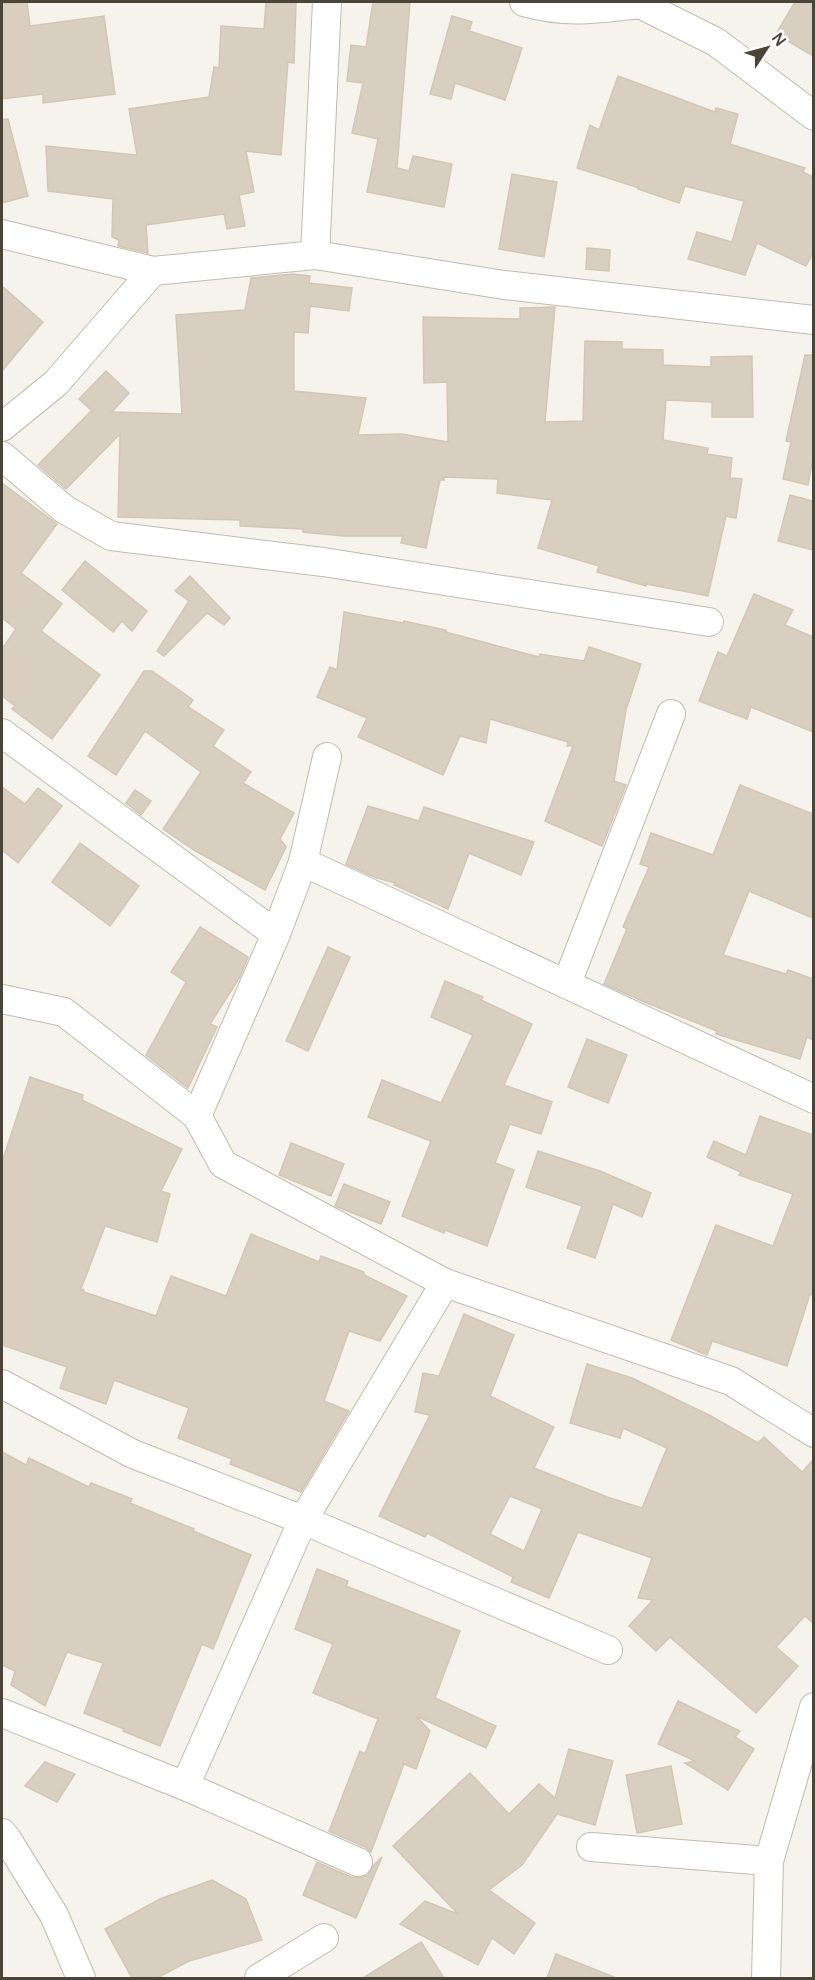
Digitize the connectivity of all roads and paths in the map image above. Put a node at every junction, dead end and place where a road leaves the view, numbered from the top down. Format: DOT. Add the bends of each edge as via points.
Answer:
graph roads {
  1 [pos="327,2"];
  2 [pos="524,2"];
  3 [pos="638,3"];
  4 [pos="813,116"];
  5 [pos="2,234"];
  6 [pos="315,255"];
  7 [pos="153,271"];
  8 [pos="813,320"];
  9 [pos="2,427"];
  10 [pos="2,456"];
  11 [pos="709,622"];
  12 [pos="671,714"];
  13 [pos="2,733"];
  14 [pos="327,757"];
  15 [pos="303,862"];
  16 [pos="276,934"];
  17 [pos="567,983"];
  18 [pos="2,999"];
  19 [pos="813,1099"];
  20 [pos="197,1116"];
  21 [pos="445,1283"];
  22 [pos="2,1384"];
  23 [pos="813,1433"];
  24 [pos="303,1520"];
  25 [pos="608,1650"];
  26 [pos="813,1707"];
  27 [pos="2,1713"];
  28 [pos="808,1749"];
  29 [pos="185,1786"];
  30 [pos="2,1833"];
  31 [pos="591,1846"];
  32 [pos="769,1861"];
  33 [pos="358,1862"];
  34 [pos="324,1938"];
  35 [pos="81,1978"];
  36 [pos="259,1978"];
  37 [pos="766,1978"];
  1 -- 6 [label="street"];
  2 -- 3 [label="street" via="580,11"];
  3 -- 4 [label="street" via="716,42"];
  5 -- 7 [label="street"];
  6 -- 7 [label="street"];
  6 -- 8 [label="street" via="504,285"];
  7 -- 9 [label="street" via="56,383"];
  10 -- 11 [label="street" via="64,509 111,536 323,562"];
  12 -- 17 [label="street"];
  13 -- 16 [label="street"];
  14 -- 15 [label="street"];
  15 -- 16 [label="street"];
  15 -- 17 [label="street"];
  16 -- 20 [label="street"];
  17 -- 19 [label="street"];
  18 -- 20 [label="street" via="64,1012"];
  20 -- 21 [label="street" via="223,1164"];
  21 -- 23 [label="street" via="731,1381"];
  21 -- 24 [label="street"];
  22 -- 24 [label="street" via="133,1454"];
  24 -- 25 [label="street"];
  24 -- 29 [label="street"];
  26 -- 28 [label="street"];
  27 -- 29 [label="street"];
  28 -- 32 [label="street"];
  29 -- 33 [label="street"];
  30 -- 35 [label="street" via="54,1915"];
  31 -- 32 [label="street"];
  32 -- 37 [label="street"];
  34 -- 36 [label="street"];
}
